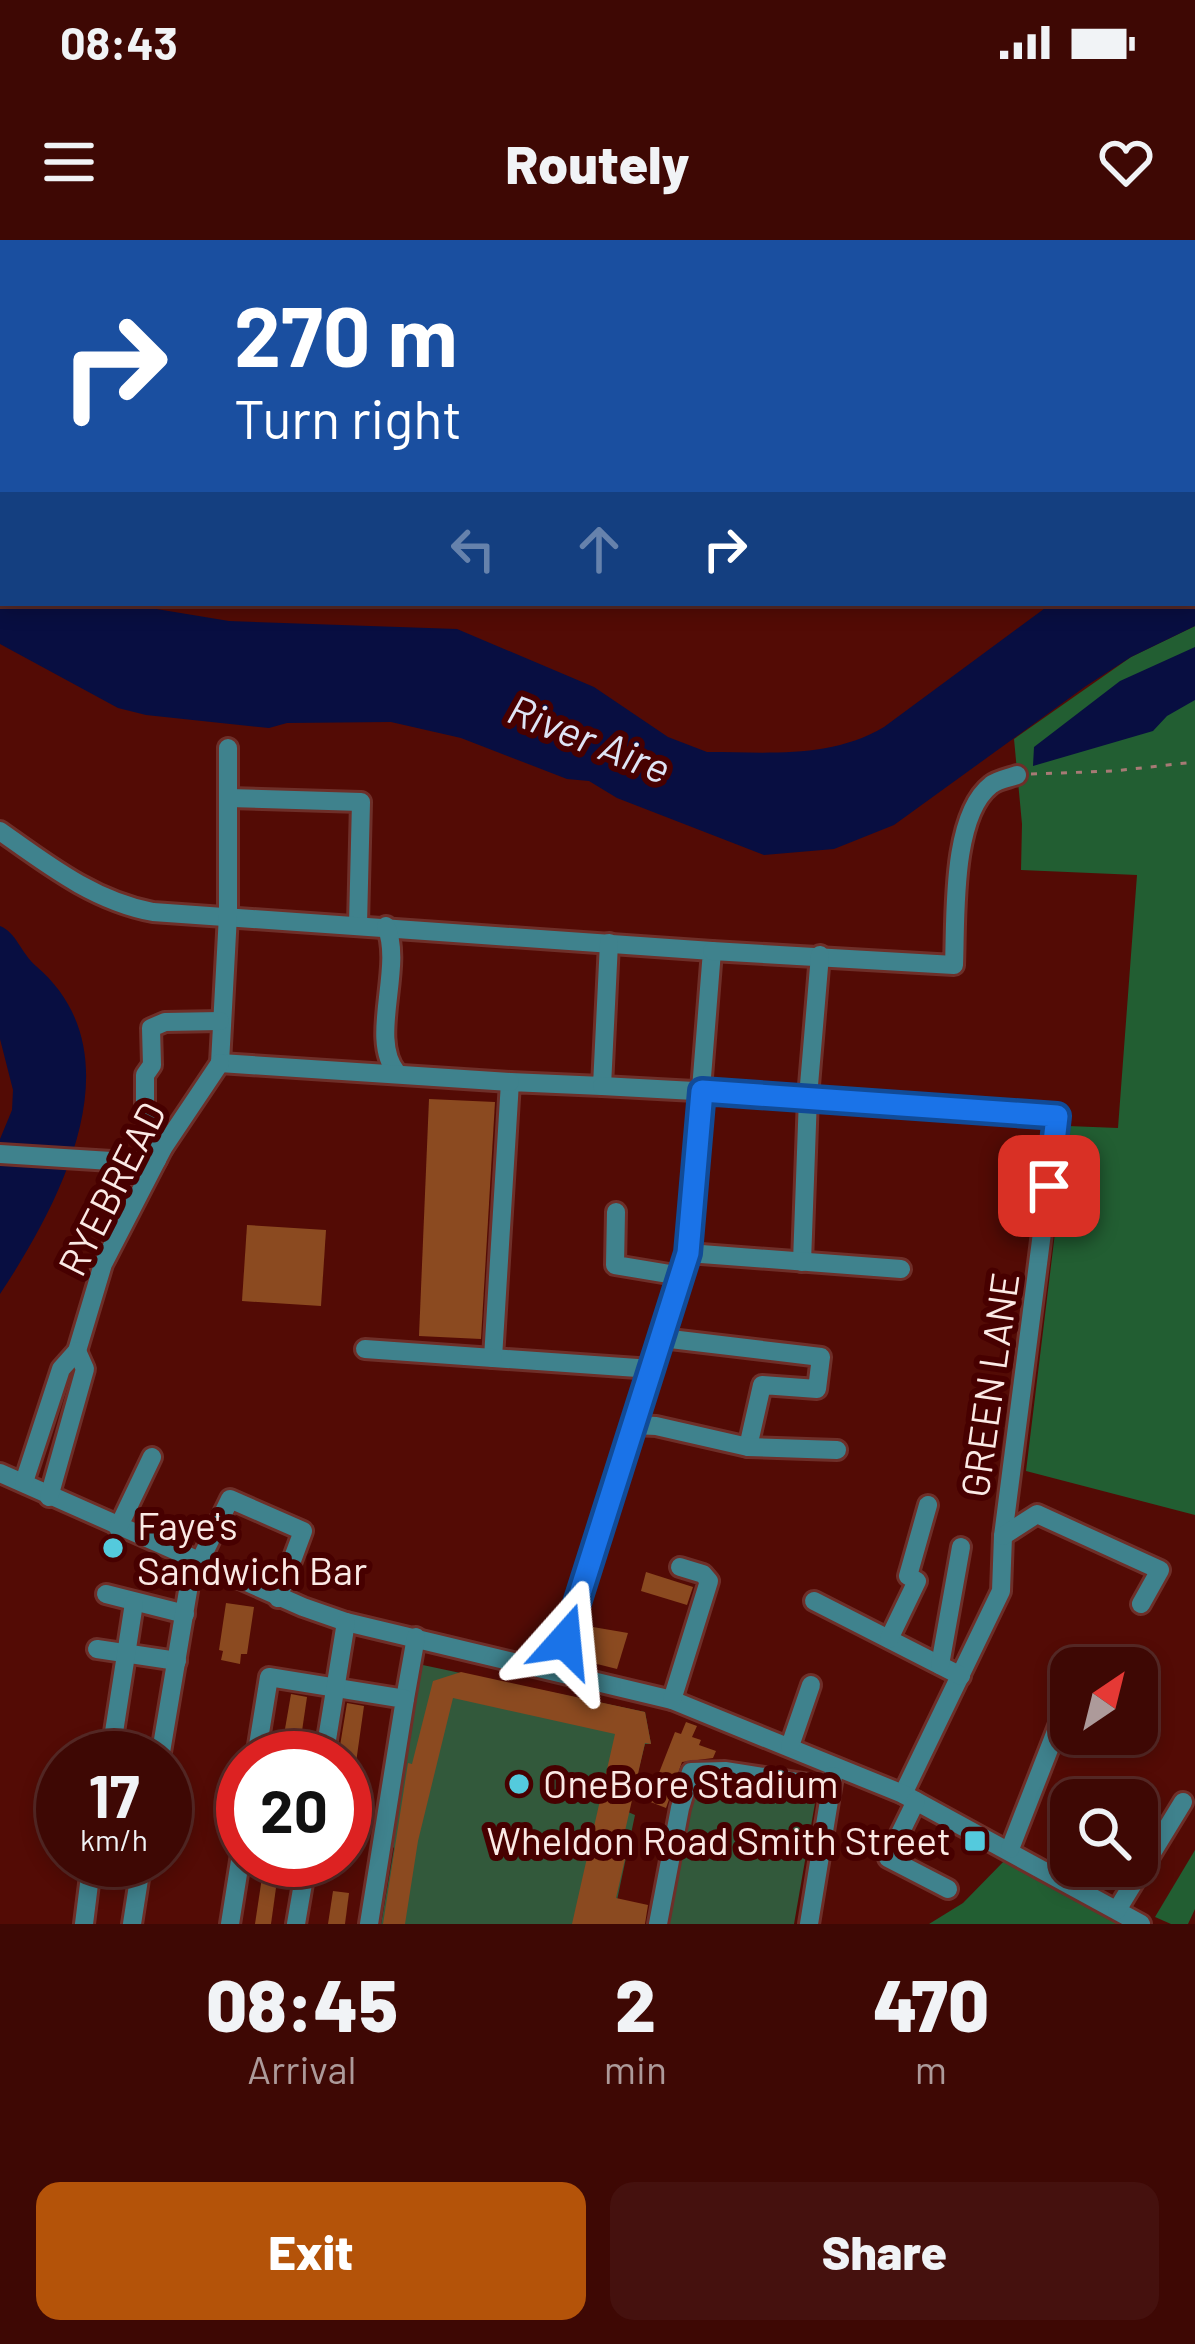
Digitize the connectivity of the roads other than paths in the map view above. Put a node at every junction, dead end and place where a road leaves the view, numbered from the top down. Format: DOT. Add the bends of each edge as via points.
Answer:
graph roads {
  1 [pos="228,748"];
  2 [pos="1017,775"];
  3 [pos="230,798"];
  4 [pos="0,831"];
  5 [pos="228,915"];
  6 [pos="358,924"];
  7 [pos="386,926"];
  8 [pos="609,943"];
  9 [pos="712,951"];
  10 [pos="820,955"];
  11 [pos="220,1021"];
  12 [pos="220,1063"];
  13 [pos="397,1073"];
  14 [pos="510,1082"];
  15 [pos="602,1086"];
  16 [pos="702,1091"];
  17 [pos="808,1096"];
  18 [pos="0,1154"];
  19 [pos="160,1154"];
  20 [pos="616,1212"];
  21 [pos="688,1253"];
  22 [pos="802,1262"];
  23 [pos="902,1269"];
  24 [pos="681,1276"];
  25 [pos="662,1338"];
  26 [pos="365,1349"];
  27 [pos="77,1351"];
  28 [pos="493,1358"];
  29 [pos="652,1369"];
  30 [pos="635,1425"];
  31 [pos="748,1447"];
  32 [pos="837,1450"];
  33 [pos="152,1457"];
  34 [pos="0,1473"];
  35 [pos="24,1482"];
  36 [pos="50,1497"];
  37 [pos="928,1505"];
  38 [pos="118,1528"];
  39 [pos="1003,1536"];
  40 [pos="961,1547"];
  41 [pos="196,1562"];
  42 [pos="680,1567"];
  43 [pos="106,1594"];
  44 [pos="278,1598"];
  45 [pos="814,1600"];
  46 [pos="134,1603"];
  47 [pos="1141,1604"];
  48 [pos="185,1614"];
  49 [pos="346,1622"];
  50 [pos="416,1637"];
  51 [pos="889,1639"];
  52 [pos="98,1649"];
  53 [pos="126,1653"];
  54 [pos="177,1661"];
  55 [pos="940,1665"];
  56 [pos="557,1671"];
  57 [pos="961,1676"];
  58 [pos="811,1685"];
  59 [pos="336,1687"];
  60 [pos="405,1699"];
  61 [pos="672,1700"];
  62 [pos="114,1731"];
  63 [pos="165,1731"];
  64 [pos="260,1731"];
  65 [pos="329,1731"];
  66 [pos="790,1746"];
  67 [pos="1050,1747"];
  68 [pos="836,1766"];
  69 [pos="829,1787"];
  70 [pos="909,1797"];
  71 [pos="1183,1802"];
  72 [pos="1010,1849"];
  73 [pos="89,1887"];
  74 [pos="137,1887"];
  75 [pos="236,1887"];
  76 [pos="302,1887"];
  77 [pos="948,1889"];
  78 [pos="1117,1910"];
  79 [pos="84,1924"];
  80 [pos="132,1924"];
  81 [pos="230,1924"];
  82 [pos="296,1924"];
  83 [pos="369,1924"];
  84 [pos="658,1924"];
  85 [pos="809,1924"];
  86 [pos="1141,1924"];
  1 -- 3 [label="street"];
  2 -- 10 [label="street" via="991,785 970,811 954,965"];
  3 -- 5 [label="street"];
  3 -- 6 [label="street" via="361,802"];
  4 -- 5 [label="street" via="124,907"];
  5 -- 6 [label="street"];
  5 -- 11 [label="street"];
  6 -- 7 [label="street"];
  7 -- 8 [label="street"];
  7 -- 13 [label="street" via="386,1052"];
  8 -- 9 [label="street"];
  8 -- 15 [label="street"];
  9 -- 10 [label="street"];
  9 -- 16 [label="street"];
  10 -- 17 [label="street"];
  11 -- 12 [label="street"];
  11 -- 19 [label="street" via="151,1028 145,1118"];
  12 -- 13 [label="street"];
  12 -- 19 [label="street, RYEBREAD"];
  13 -- 14 [label="street"];
  14 -- 15 [label="street"];
  14 -- 28 [label="street"];
  15 -- 16 [label="street"];
  16 -- 17 [label="street"];
  16 -- 21 [label="street"];
  17 -- 22 [label="street"];
  17 -- 39 [label="street, GREEN LANE" via="1057,1116"];
  18 -- 19 [label="street"];
  19 -- 27 [label="street, RYEBREAD" via="104,1264"];
  20 -- 24 [label="street" via="616,1265"];
  21 -- 22 [label="street"];
  21 -- 24 [label="street"];
  22 -- 23 [label="street"];
  24 -- 25 [label="street"];
  25 -- 29 [label="street"];
  25 -- 31 [label="street" via="821,1357 817,1389 762,1384"];
  26 -- 28 [label="street"];
  27 -- 35 [label="street, RYEBREAD" via="61,1369"];
  27 -- 36 [label="street, RYEBREAD" via="85,1369"];
  28 -- 29 [label="street"];
  29 -- 30 [label="street"];
  30 -- 31 [label="street"];
  30 -- 56 [label="street"];
  31 -- 32 [label="street"];
  33 -- 38 [label="street"];
  34 -- 35 [label="street"];
  35 -- 36 [label="street"];
  36 -- 38 [label="street"];
  37 -- 51 [label="street" via="908,1576 917,1581"];
  38 -- 41 [label="street"];
  39 -- 47 [label="street" via="1037,1514 1160,1570"];
  39 -- 57 [label="street, GREEN LANE" via="1001,1591"];
  40 -- 55 [label="street"];
  41 -- 44 [label="street"];
  41 -- 44 [label="street" via="230,1499 303,1531"];
  41 -- 48 [label="street"];
  42 -- 61 [label="street" via="709,1581"];
  43 -- 46 [label="street"];
  44 -- 49 [label="street"];
  45 -- 51 [label="street"];
  46 -- 48 [label="street"];
  46 -- 53 [label="street"];
  48 -- 54 [label="street"];
  49 -- 50 [label="street"];
  49 -- 59 [label="street"];
  50 -- 56 [label="street"];
  50 -- 60 [label="street"];
  51 -- 55 [label="street"];
  52 -- 53 [label="street"];
  53 -- 54 [label="street"];
  53 -- 62 [label="street"];
  54 -- 63 [label="street"];
  55 -- 57 [label="street"];
  56 -- 61 [label="street"];
  57 -- 70 [label="street"];
  58 -- 66 [label="street"];
  59 -- 60 [label="street"];
  59 -- 64 [label="street" via="269,1677"];
  59 -- 65 [label="street"];
  60 -- 83 [label="street"];
  61 -- 66 [label="street"];
  66 -- 68 [label="street"];
  67 -- 72 [label="street"];
  68 -- 69 [label="street"];
  68 -- 70 [label="street"];
  69 -- 84 [label="street" via="692,1772"];
  69 -- 85 [label="street"];
  70 -- 72 [label="street"];
  70 -- 77 [label="street" via="888,1858"];
  71 -- 78 [label="street"];
  72 -- 78 [label="street"];
  73 -- 79 [label="street"];
  74 -- 80 [label="street"];
  75 -- 81 [label="street"];
  76 -- 82 [label="street"];
  78 -- 86 [label="street"];
}
